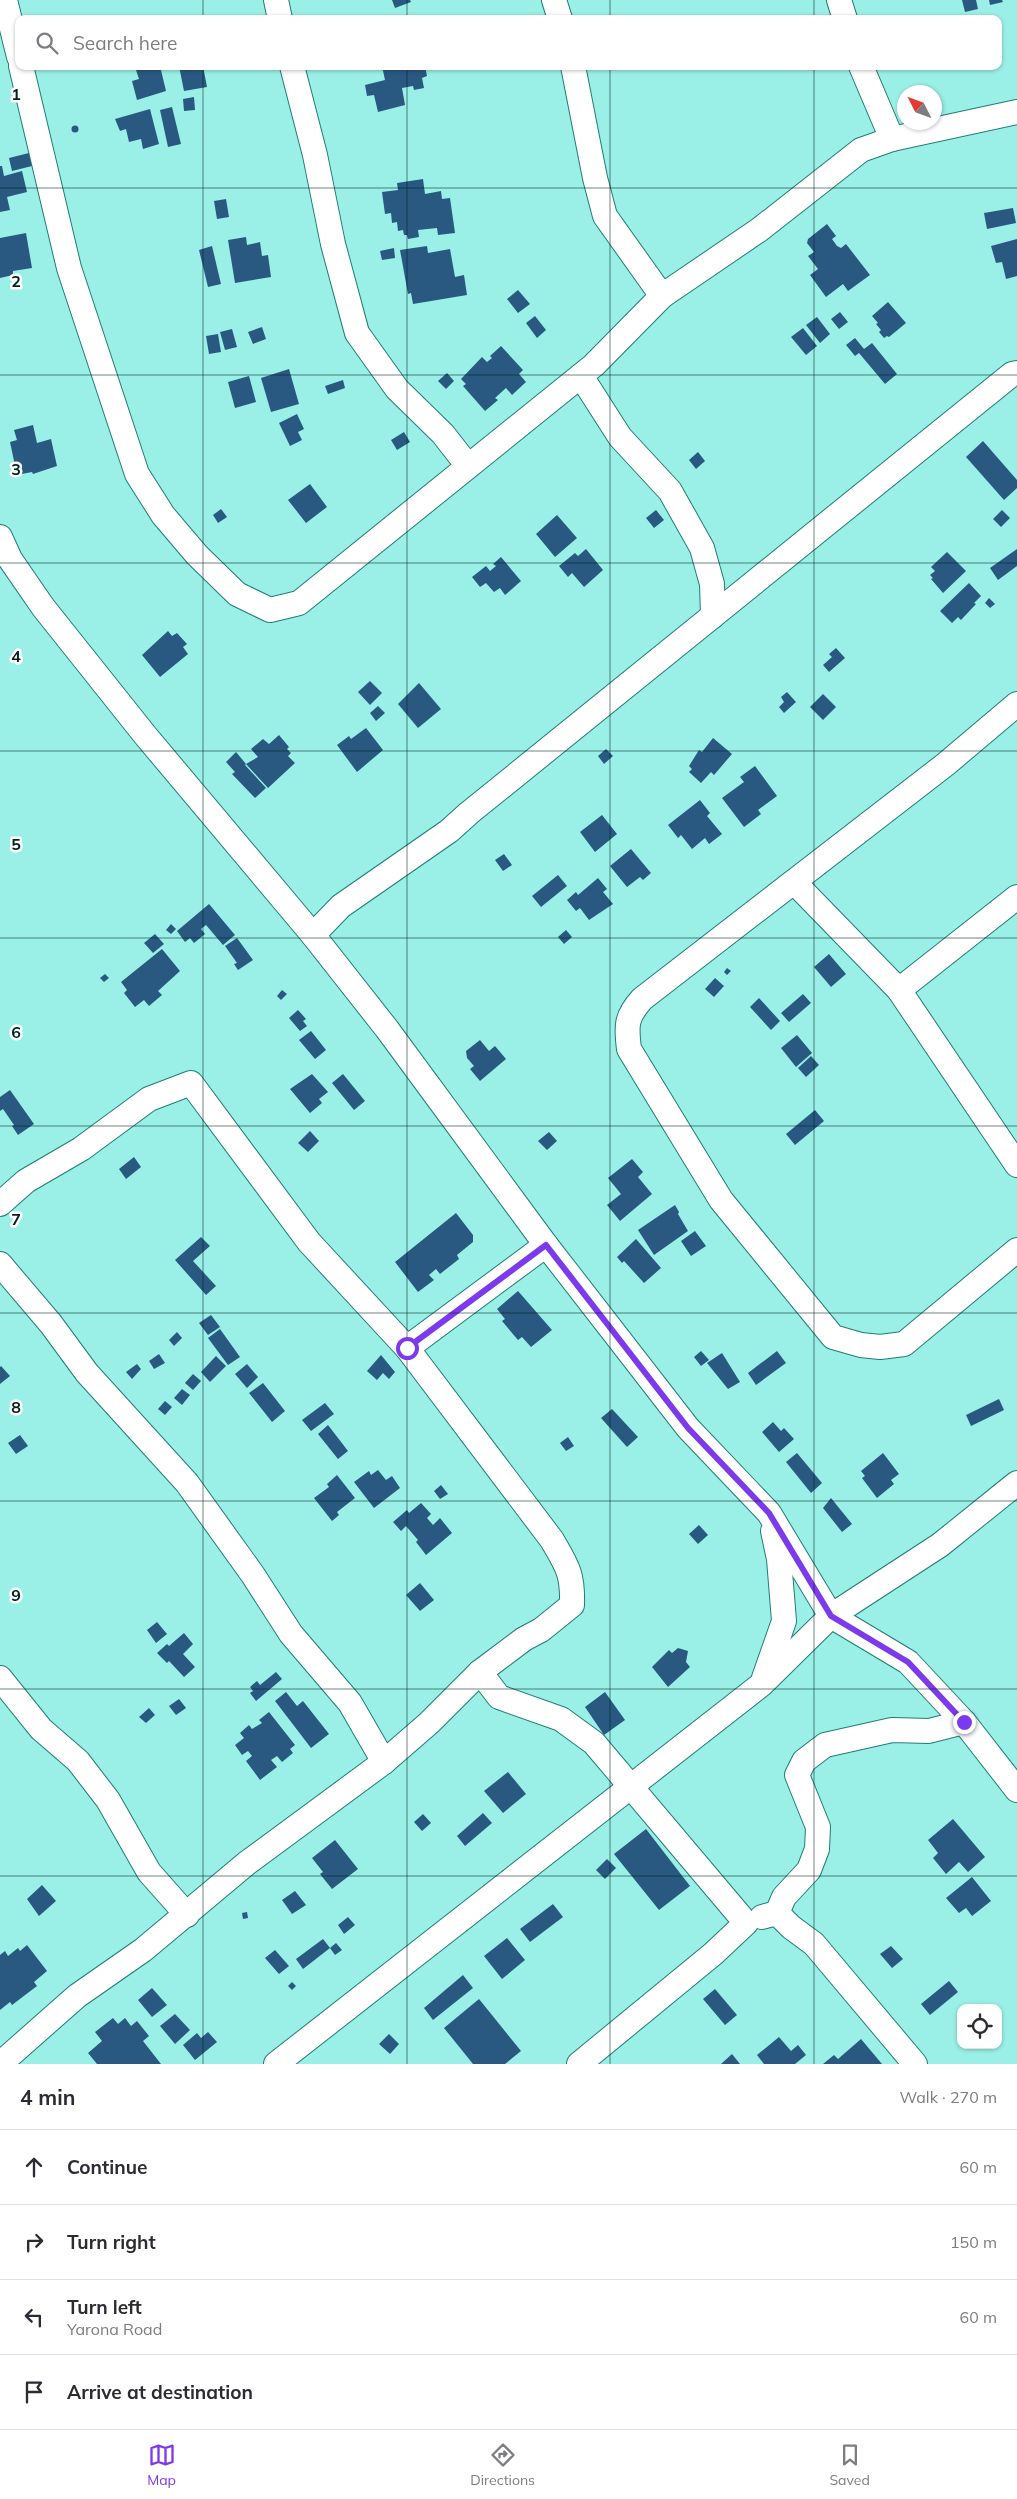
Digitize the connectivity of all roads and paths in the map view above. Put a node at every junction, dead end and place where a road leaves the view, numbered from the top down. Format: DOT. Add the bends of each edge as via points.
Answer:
graph roads {
  1 [pos="5,0"];
  2 [pos="276,0"];
  3 [pos="554,0"];
  4 [pos="839,0"];
  5 [pos="279,15"];
  6 [pos="559,15"];
  7 [pos="844,15"];
  8 [pos="15,41"];
  9 [pos="22,70"];
  10 [pos="293,70"];
  11 [pos="574,70"];
  12 [pos="863,70"];
  13 [pos="1017,112"];
  14 [pos="892,139"];
  15 [pos="662,296"];
  16 [pos="1017,373"];
  17 [pos="581,376"];
  18 [pos="468,466"];
  19 [pos="0,537"];
  20 [pos="713,616"];
  21 [pos="1017,704"];
  22 [pos="794,882"];
  23 [pos="1017,897"];
  24 [pos="314,935"];
  25 [pos="899,990"];
  26 [pos="1017,1165"];
  27 [pos="0,1204"];
  28 [pos="546,1245"];
  29 [pos="1017,1250"];
  30 [pos="0,1264"];
  31 [pos="407,1348"];
  32 [pos="1017,1483"];
  33 [pos="769,1513"];
  34 [pos="831,1616"];
  35 [pos="480,1672"];
  36 [pos="0,1678"];
  37 [pos="762,1684"];
  38 [pos="964,1722"];
  39 [pos="384,1762"];
  40 [pos="630,1786"];
  41 [pos="1017,1790"];
  42 [pos="777,1913"];
  43 [pos="187,1915"];
  44 [pos="746,1923"];
  45 [pos="0,2064"];
  46 [pos="276,2064"];
  47 [pos="579,2064"];
  48 [pos="915,2064"];
  1 -- 8 [label="street"];
  2 -- 5 [label="street"];
  3 -- 6 [label="street"];
  4 -- 7 [label="street"];
  9 -- 18 [label="street" via="69,268 137,474 164,515 237,594 270,610 300,603"];
  10 -- 18 [label="street" via="357,333 397,389 443,434"];
  11 -- 15 [label="street" via="605,216"];
  12 -- 14 [label="street"];
  13 -- 14 [label="street"];
  14 -- 15 [label="street" via="861,150 759,230"];
  15 -- 17 [label="street"];
  16 -- 20 [label="street"];
  17 -- 18 [label="street"];
  17 -- 20 [label="street" via="620,437 670,491 702,548 712,584"];
  19 -- 24 [label="street" via="10,559 43,607 145,735"];
  20 -- 24 [label="street" via="449,831 341,906"];
  21 -- 22 [label="street" via="946,764"];
  22 -- 25 [label="street"];
  22 -- 29 [label="street" via="642,999 628,1016 629,1049 721,1200 834,1336 861,1345 904,1344"];
  23 -- 25 [label="street"];
  24 -- 28 [label="street"];
  25 -- 26 [label="street"];
  27 -- 31 [label="street" via="26,1182 81,1149 148,1099 191,1083 309,1242"];
  28 -- 31 [label="street"];
  28 -- 33 [label="street" via="688,1428"];
  30 -- 39 [label="street" via="51,1324 87,1374 187,1484 291,1634 350,1703"];
  31 -- 35 [label="street" via="552,1540 573,1583 572,1605"];
  32 -- 34 [label="street" via="940,1545"];
  33 -- 34 [label="street"];
  33 -- 37 [label="street" via="779,1558 784,1621"];
  34 -- 37 [label="street"];
  34 -- 38 [label="street" via="908,1662"];
  35 -- 39 [label="street" via="430,1723"];
  35 -- 40 [label="street" via="499,1697 561,1720 594,1743"];
  36 -- 43 [label="street" via="41,1729 78,1762 108,1800 149,1872"];
  37 -- 40 [label="street"];
  38 -- 41 [label="street"];
  38 -- 42 [label="street" via="929,1731 892,1730 825,1745 804,1761 797,1774 818,1827 817,1849 810,1870 784,1897"];
  39 -- 43 [label="street" via="247,1863"];
  40 -- 44 [label="street"];
  40 -- 46 [label="street"];
  42 -- 44 [label="street"];
  42 -- 48 [label="street" via="814,1944"];
  43 -- 45 [label="street" via="77,1996"];
  44 -- 47 [label="street"];
}
